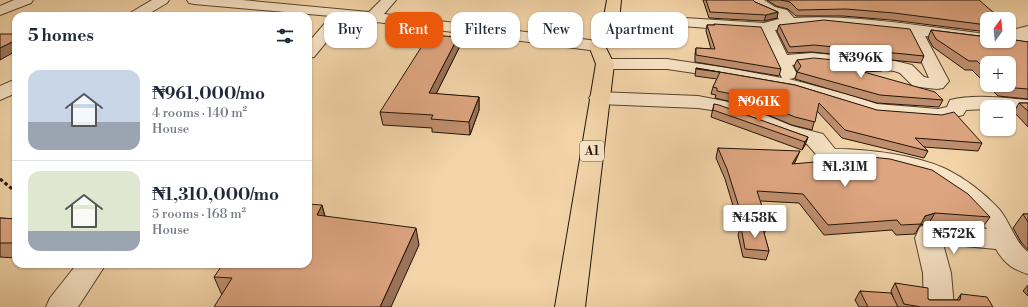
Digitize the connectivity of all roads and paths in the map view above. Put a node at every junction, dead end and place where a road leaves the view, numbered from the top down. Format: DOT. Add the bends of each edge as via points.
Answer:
graph roads {
  1 [pos="26,0"];
  2 [pos="162,0"];
  3 [pos="194,0"];
  4 [pos="389,0"];
  5 [pos="614,0"];
  6 [pos="754,0"];
  7 [pos="0,11"];
  8 [pos="142,12"];
  9 [pos="331,12"];
  10 [pos="612,12"];
  11 [pos="377,13"];
  12 [pos="377,18"];
  13 [pos="688,22"];
  14 [pos="791,23"];
  15 [pos="766,28"];
  16 [pos="914,31"];
  17 [pos="324,34"];
  18 [pos="980,38"];
  19 [pos="1027,40"];
  20 [pos="1016,41"];
  21 [pos="312,47"];
  22 [pos="603,48"];
  23 [pos="601,55"];
  24 [pos="782,61"];
  25 [pos="796,86"];
  26 [pos="12,87"];
  27 [pos="0,94"];
  28 [pos="599,98"];
  29 [pos="1028,106"];
  30 [pos="0,179"];
  31 [pos="12,189"];
  32 [pos="1005,240"];
  33 [pos="1028,264"];
  34 [pos="89,268"];
  35 [pos="61,307"];
  36 [pos="570,307"];
  37 [pos="939,307"];
  1 -- 7 [label="street"];
  2 -- 8 [label="street"];
  3 -- 9 [label="street"];
  4 -- 11 [label="street"];
  5 -- 10 [label="highway, A1"];
  6 -- 14 [label="street" via="770,10 782,13"];
  12 -- 23 [label="street"];
  13 -- 15 [label="street"];
  14 -- 15 [label="street" via="774,24"];
  14 -- 16 [label="street" via="855,23"];
  15 -- 24 [label="street"];
  16 -- 18 [label="street"];
  16 -- 24 [label="street" via="940,81 937,84 919,82 906,69 895,66 812,58"];
  17 -- 21 [label="street"];
  19 -- 20 [label="street"];
  22 -- 23 [label="highway, A1"];
  23 -- 25 [label="street" via="728,73"];
  23 -- 28 [label="highway, A1"];
  24 -- 25 [label="street"];
  25 -- 29 [label="street" via="874,110 938,115 956,111 957,104 997,103"];
  26 -- 27 [label="street"];
  28 -- 32 [label="street" via="697,101 750,114 786,130 815,139 823,145 829,155 878,159 924,169 944,177 968,195 994,221"];
  28 -- 36 [label="highway, A1"];
  30 -- 31 [label="path"];
  32 -- 33 [label="street" via="1015,257"];
  32 -- 37 [label="street" via="929,233"];
  34 -- 35 [label="street"];
}
